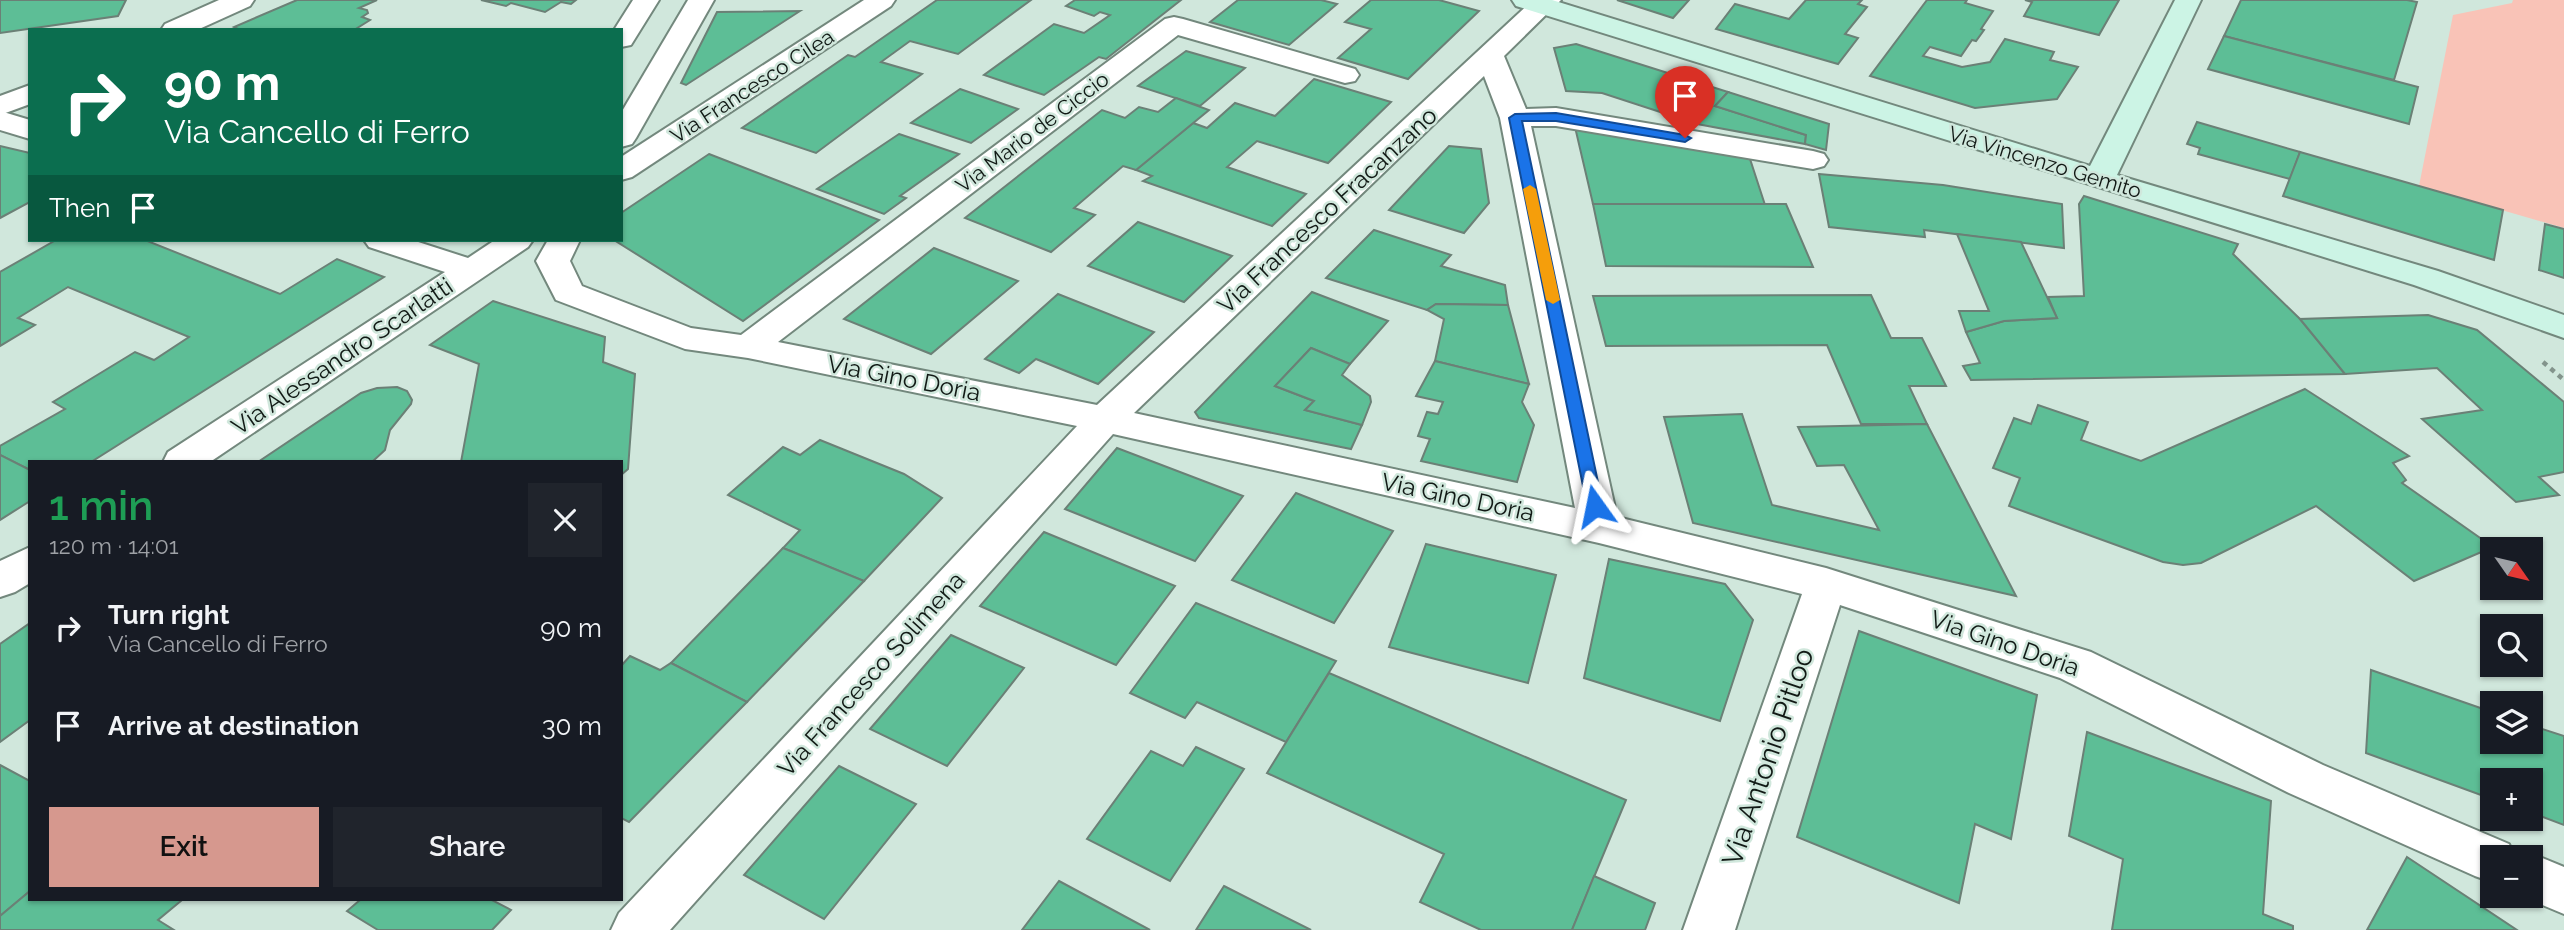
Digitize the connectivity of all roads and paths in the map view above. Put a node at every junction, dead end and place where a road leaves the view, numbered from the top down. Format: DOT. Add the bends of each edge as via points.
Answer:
graph roads {
  1 [pos="241,0"];
  2 [pos="646,0"];
  3 [pos="701,0"];
  4 [pos="882,0"];
  5 [pos="2188,0"];
  6 [pos="1539,2"];
  7 [pos="178,28"];
  8 [pos="623,37"];
  9 [pos="1490,55"];
  10 [pos="1345,75"];
  11 [pos="28,94"];
  12 [pos="0,106"];
  13 [pos="1515,118"];
  14 [pos="0,120"];
  15 [pos="28,129"];
  16 [pos="623,135"];
  17 [pos="1813,160"];
  18 [pos="623,170"];
  19 [pos="2099,179"];
  20 [pos="386,242"];
  21 [pos="492,242"];
  22 [pos="514,242"];
  23 [pos="563,242"];
  24 [pos="471,270"];
  25 [pos="2564,327"];
  26 [pos="748,347"];
  27 [pos="2538,358"];
  28 [pos="2564,380"];
  29 [pos="1105,419"];
  30 [pos="185,460"];
  31 [pos="1600,528"];
  32 [pos="28,563"];
  33 [pos="0,581"];
  34 [pos="1826,584"];
  35 [pos="2480,855"];
  36 [pos="2543,882"];
  37 [pos="2564,891"];
  38 [pos="637,930"];
  39 [pos="1709,930"];
  1 -- 7 [label="street"];
  2 -- 8 [label="street"];
  3 -- 16 [label="street"];
  4 -- 18 [label="street, Via Francesco Cilea"];
  5 -- 19 [label="main road"];
  6 -- 9 [label="street, Via Francesco Fracanzano"];
  6 -- 19 [label="main road, Via Vincenzo Gemito"];
  9 -- 13 [label="street"];
  9 -- 29 [label="street, Via Francesco Fracanzano"];
  10 -- 26 [label="street, Via Mario de Ciccio" via="1174,25"];
  11 -- 12 [label="street"];
  13 -- 17 [label="street" via="1556,117"];
  13 -- 31 [label="street"];
  14 -- 15 [label="street"];
  19 -- 25 [label="main road, Via Vincenzo Gemito" via="2426,278"];
  20 -- 24 [label="street"];
  21 -- 24 [label="street, Via Alessandro Scarlatti"];
  22 -- 24 [label="street"];
  23 -- 26 [label="street, Via Gino Doria" via="553,261 568,293 685,338"];
  24 -- 30 [label="street, Via Alessandro Scarlatti"];
  26 -- 29 [label="street, Via Gino Doria"];
  27 -- 28 [label="path"];
  29 -- 31 [label="street, Via Gino Doria"];
  29 -- 38 [label="street, Via Francesco Solimena"];
  31 -- 34 [label="street, Via Gino Doria"];
  32 -- 33 [label="street"];
  34 -- 35 [label="street, Via Gino Doria" via="2075,664 2306,779"];
  34 -- 39 [label="street, Via Antonio Pitloo"];
  36 -- 37 [label="street"];
}
